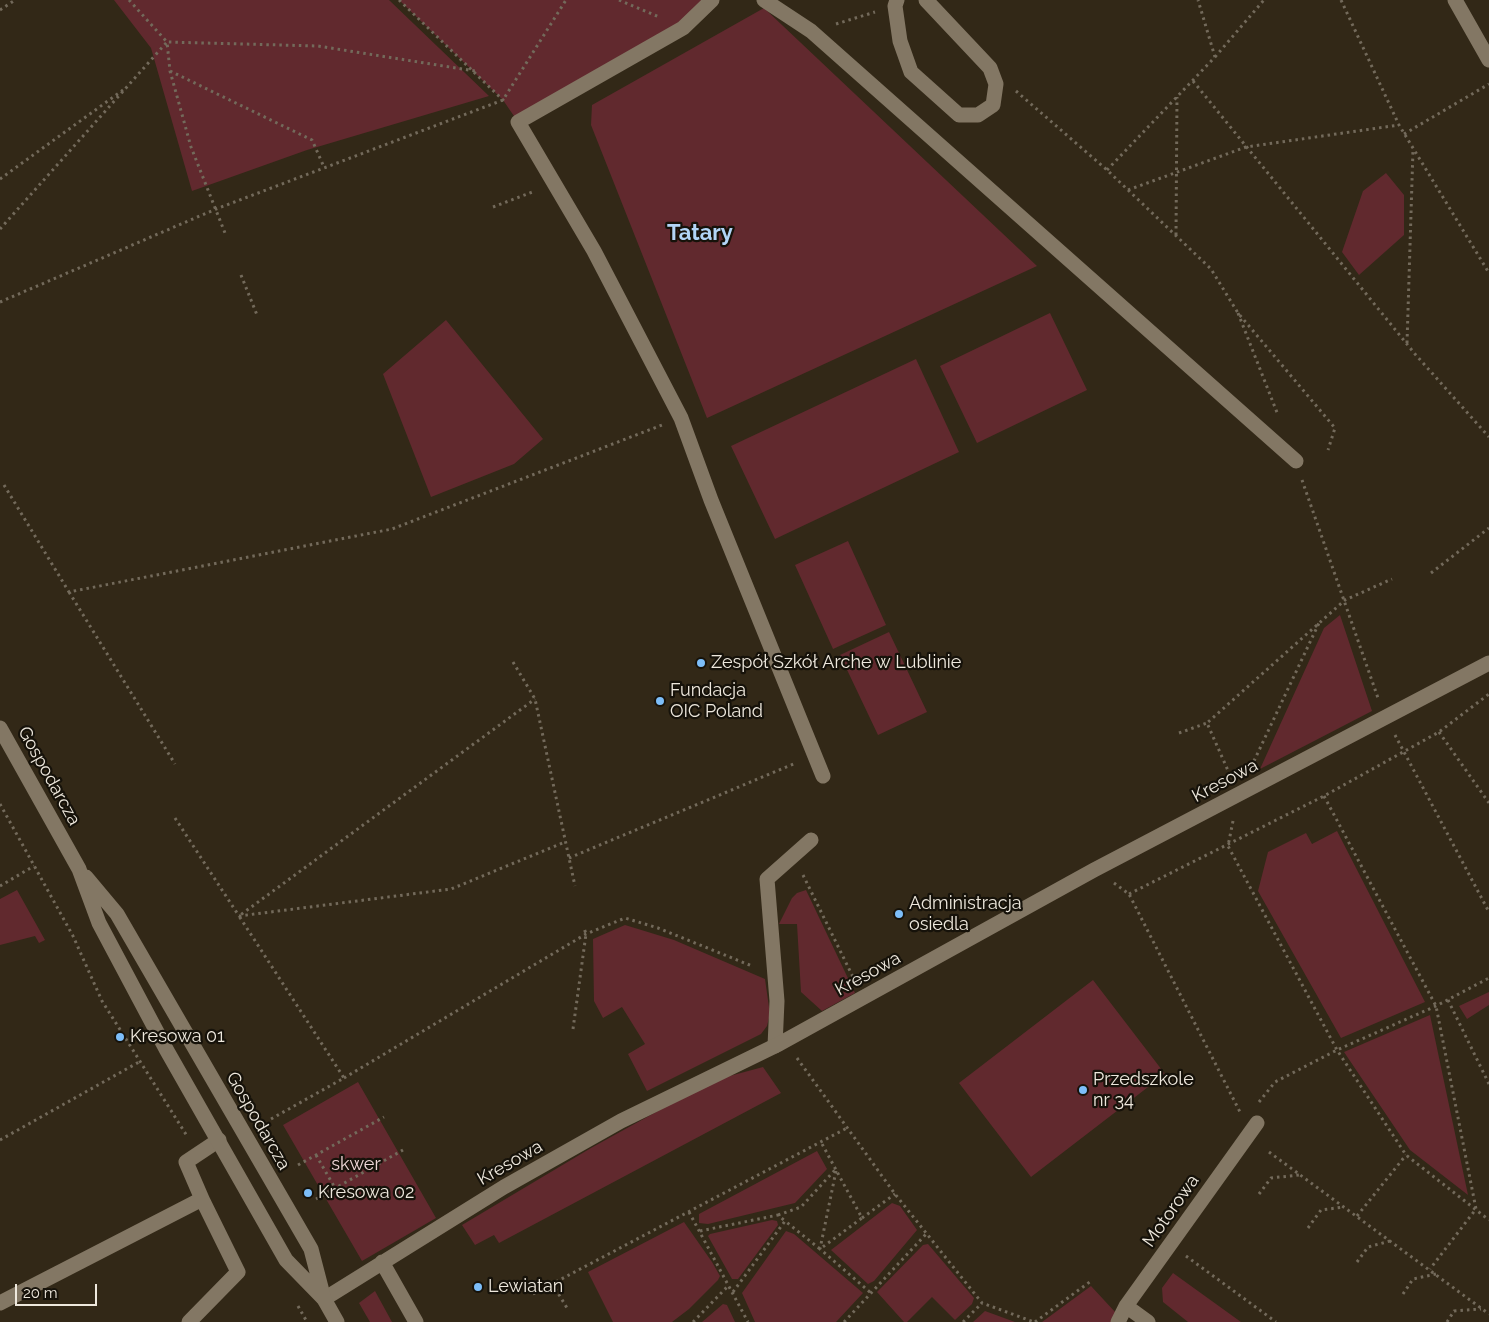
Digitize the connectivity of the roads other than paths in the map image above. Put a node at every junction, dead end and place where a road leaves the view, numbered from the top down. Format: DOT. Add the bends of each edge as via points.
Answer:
graph roads {
  1 [pos="712,0"];
  2 [pos="764,0"];
  3 [pos="926,0"];
  4 [pos="1455,0"];
  5 [pos="896,3"];
  6 [pos="1489,60"];
  7 [pos="1296,461"];
  8 [pos="1489,663"];
  9 [pos="0,728"];
  10 [pos="823,776"];
  11 [pos="811,840"];
  12 [pos="79,869"];
  13 [pos="780,1044"];
  14 [pos="1249,1127"];
  15 [pos="219,1140"];
  16 [pos="202,1199"];
  17 [pos="382,1262"];
  18 [pos="324,1299"];
  19 [pos="0,1303"];
  20 [pos="1126,1306"];
  21 [pos="189,1322"];
  22 [pos="337,1322"];
  23 [pos="416,1322"];
  24 [pos="1118,1322"];
  25 [pos="1148,1322"];
  1 -- 10 [label="street" via="683,28 518,122 594,251 681,418"];
  2 -- 7 [label="street" via="812,31"];
  3 -- 5 [label="street" via="990,68 996,84 993,104 978,115 959,115 911,72 900,41"];
  4 -- 6 [label="street"];
  8 -- 13 [label="street, Kresowa" via="1094,870"];
  9 -- 12 [label="street, Gospodarcza"];
  11 -- 13 [label="street" via="767,880"];
  12 -- 15 [label="street, Gospodarcza" via="99,924"];
  12 -- 18 [label="street, Gospodarcza" via="117,914 311,1249"];
  13 -- 17 [label="street, Kresowa" via="621,1121 504,1187"];
  14 -- 20 [label="street, Motorowa"];
  15 -- 16 [label="street" via="186,1162"];
  15 -- 18 [label="street, Gospodarcza" via="286,1260"];
  16 -- 19 [label="street"];
  16 -- 21 [label="street" via="238,1272"];
  17 -- 18 [label="street, Kresowa"];
  17 -- 23 [label="street"];
  18 -- 22 [label="street, Gospodarcza"];
  20 -- 24 [label="street, Motorowa"];
  20 -- 25 [label="street"];
}
